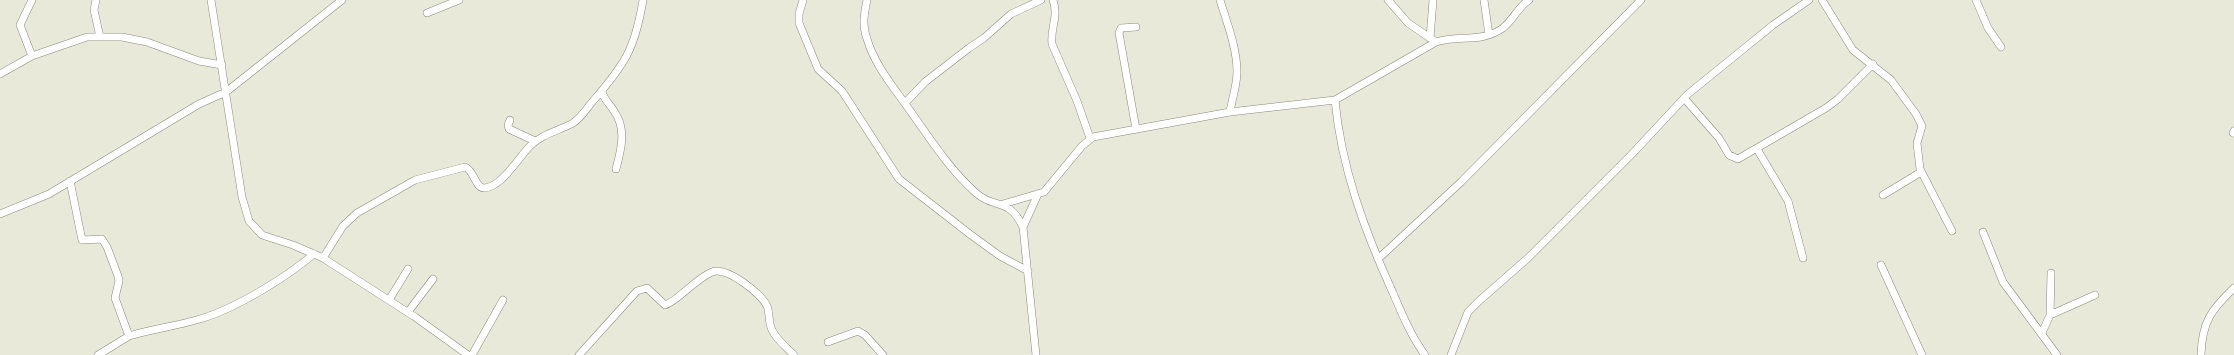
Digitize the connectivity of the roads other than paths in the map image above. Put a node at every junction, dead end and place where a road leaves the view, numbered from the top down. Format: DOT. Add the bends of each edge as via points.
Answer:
graph roads {
  1 [pos="32,0"];
  2 [pos="96,0"];
  3 [pos="211,0"];
  4 [pos="342,0"];
  5 [pos="459,0"];
  6 [pos="643,0"];
  7 [pos="803,0"];
  8 [pos="867,0"];
  9 [pos="1041,0"];
  10 [pos="1053,0"];
  11 [pos="1220,0"];
  12 [pos="1388,0"];
  13 [pos="1433,0"];
  14 [pos="1484,0"];
  15 [pos="1529,0"];
  16 [pos="1641,0"];
  17 [pos="1809,0"];
  18 [pos="1822,0"];
  19 [pos="1976,0"];
  20 [pos="426,13"];
  21 [pos="1136,27"];
  22 [pos="1488,35"];
  23 [pos="100,37"];
  24 [pos="1433,40"];
  25 [pos="2001,47"];
  26 [pos="32,56"];
  27 [pos="1873,64"];
  28 [pos="222,65"];
  29 [pos="0,74"];
  30 [pos="602,90"];
  31 [pos="226,92"];
  32 [pos="1684,98"];
  33 [pos="1335,100"];
  34 [pos="905,103"];
  35 [pos="1230,112"];
  36 [pos="510,120"];
  37 [pos="1136,129"];
  38 [pos="1090,138"];
  39 [pos="535,141"];
  40 [pos="1757,149"];
  41 [pos="616,169"];
  42 [pos="1921,172"];
  43 [pos="70,181"];
  44 [pos="1038,194"];
  45 [pos="1883,195"];
  46 [pos="1003,204"];
  47 [pos="0,214"];
  48 [pos="1023,227"];
  49 [pos="1952,231"];
  50 [pos="1983,232"];
  51 [pos="314,254"];
  52 [pos="323,258"];
  53 [pos="1803,258"];
  54 [pos="1378,259"];
  55 [pos="1881,265"];
  56 [pos="408,269"];
  57 [pos="1028,271"];
  58 [pos="2051,273"];
  59 [pos="433,279"];
  60 [pos="2234,288"];
  61 [pos="2095,295"];
  62 [pos="389,300"];
  63 [pos="503,300"];
  64 [pos="408,312"];
  65 [pos="2050,315"];
  66 [pos="2042,333"];
  67 [pos="129,336"];
  68 [pos="828,342"];
  69 [pos="98,355"];
  70 [pos="468,355"];
  71 [pos="472,355"];
  72 [pos="579,355"];
  73 [pos="794,355"];
  74 [pos="883,355"];
  75 [pos="1036,355"];
  76 [pos="1425,355"];
  77 [pos="1451,355"];
  78 [pos="1922,355"];
  79 [pos="2057,355"];
  80 [pos="2201,355"];
  1 -- 26 [label="street" via="20,25"];
  2 -- 23 [label="street" via="94,10"];
  3 -- 28 [label="street"];
  4 -- 31 [label="street"];
  5 -- 20 [label="street"];
  6 -- 30 [label="street" via="630,53"];
  7 -- 57 [label="street" via="799,23 818,69 842,91 899,179 966,232 1000,256"];
  8 -- 34 [label="street" via="864,27 867,40 877,62"];
  9 -- 34 [label="street" via="1011,14 931,78"];
  10 -- 38 [label="street" via="1057,16 1051,36 1052,44"];
  11 -- 35 [label="street" via="1237,66"];
  12 -- 24 [label="street" via="1408,23"];
  13 -- 24 [label="street"];
  14 -- 22 [label="street"];
  15 -- 22 [label="street" via="1503,28"];
  16 -- 54 [label="street" via="1466,177"];
  17 -- 32 [label="street" via="1773,25"];
  18 -- 27 [label="street" via="1853,50"];
  19 -- 25 [label="street" via="1988,28"];
  21 -- 37 [label="street" via="1121,28 1119,33"];
  22 -- 24 [label="street" via="1472,39"];
  23 -- 26 [label="street" via="87,37"];
  23 -- 28 [label="street" via="134,39 178,55"];
  24 -- 33 [label="street"];
  26 -- 29 [label="street"];
  27 -- 40 [label="street" via="1838,100"];
  27 -- 42 [label="street" via="1891,80 1921,124 1916,143"];
  28 -- 31 [label="street"];
  30 -- 39 [label="street" via="572,123"];
  30 -- 41 [label="street" via="602,96 620,121 622,131 622,145"];
  31 -- 43 [label="street" via="199,104"];
  31 -- 51 [label="street" via="242,197 249,221 262,235"];
  32 -- 40 [label="street" via="1719,138 1730,156 1739,158"];
  32 -- 77 [label="street" via="1528,258 1468,312"];
  33 -- 35 [label="street"];
  33 -- 54 [label="street" via="1350,177"];
  34 -- 46 [label="street" via="948,165 976,193 987,200"];
  35 -- 37 [label="street"];
  36 -- 39 [label="street" via="509,129"];
  37 -- 38 [label="street"];
  38 -- 44 [label="street" via="1048,188"];
  39 -- 52 [label="street" via="498,182 490,187 479,186 469,169 465,167 426,176 409,183 357,213 344,226"];
  40 -- 53 [label="street" via="1786,195"];
  42 -- 45 [label="street"];
  42 -- 49 [label="street"];
  43 -- 47 [label="street" via="49,194"];
  43 -- 67 [label="street" via="82,240 102,239 107,247 119,282 115,298"];
  44 -- 46 [label="street"];
  44 -- 48 [label="street"];
  46 -- 48 [label="street" via="1015,212"];
  48 -- 57 [label="street"];
  50 -- 66 [label="street" via="2004,282"];
  51 -- 52 [label="street"];
  51 -- 67 [label="street" via="230,308 200,319"];
  52 -- 62 [label="street"];
  54 -- 76 [label="street" via="1417,344"];
  55 -- 78 [label="street"];
  56 -- 62 [label="street"];
  57 -- 75 [label="street"];
  58 -- 65 [label="street"];
  59 -- 64 [label="street"];
  60 -- 80 [label="street" via="2209,314"];
  61 -- 65 [label="street"];
  62 -- 64 [label="street"];
  63 -- 71 [label="street"];
  64 -- 70 [label="street"];
  65 -- 66 [label="street"];
  66 -- 79 [label="street"];
  67 -- 69 [label="street"];
  68 -- 74 [label="street" via="858,332 865,335"];
  72 -- 73 [label="street" via="637,291 647,288 665,305 714,271 723,271 763,300 767,306 772,330"];
}
